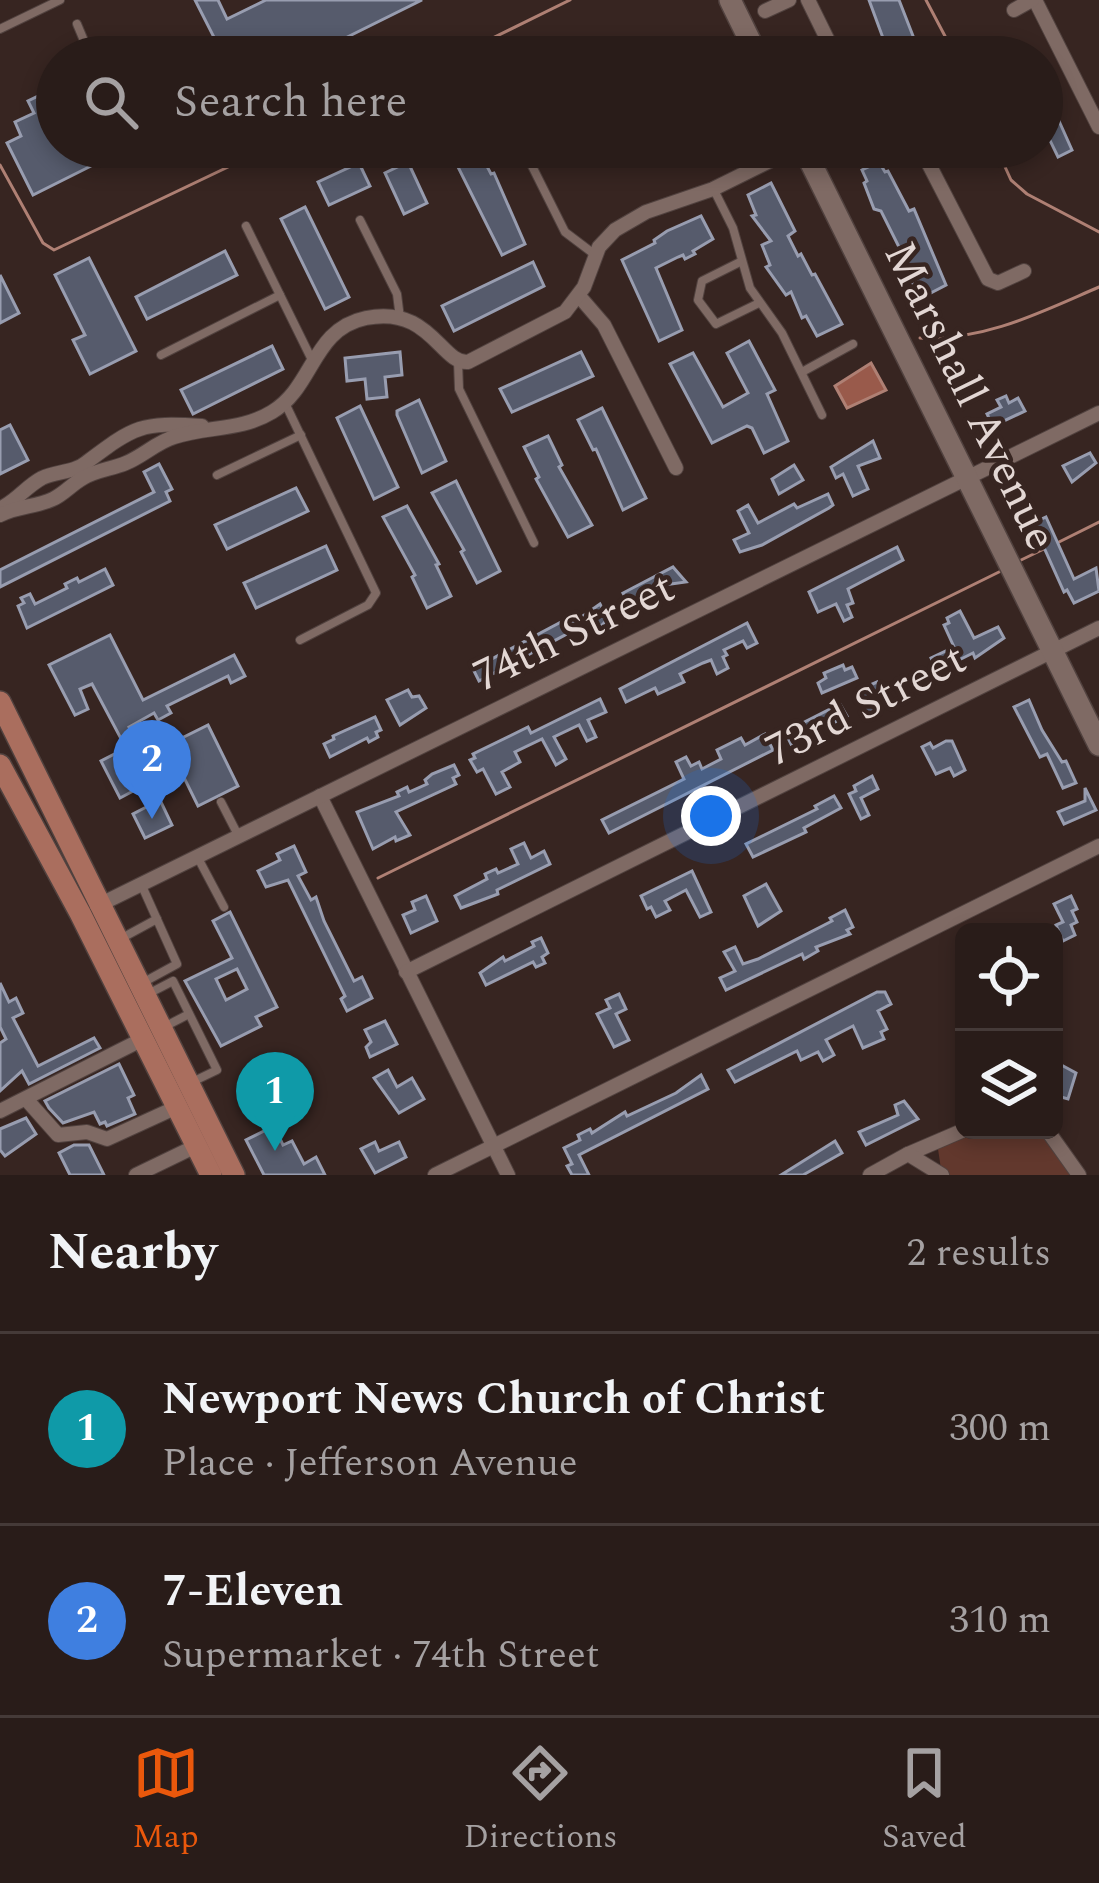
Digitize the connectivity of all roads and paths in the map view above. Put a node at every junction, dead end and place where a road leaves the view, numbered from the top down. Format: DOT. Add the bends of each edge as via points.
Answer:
graph roads {
  1 [pos="60,0"];
  2 [pos="730,0"];
  3 [pos="789,0"];
  4 [pos="808,0"];
  5 [pos="1034,0"];
  6 [pos="1014,10"];
  7 [pos="765,11"];
  8 [pos="77,24"];
  9 [pos="0,29"];
  10 [pos="82,36"];
  11 [pos="748,36"];
  12 [pos="826,36"];
  13 [pos="1052,36"];
  14 [pos="1063,57"];
  15 [pos="1099,127"];
  16 [pos="533,168"];
  17 [pos="756,168"];
  18 [pos="811,168"];
  19 [pos="931,168"];
  20 [pos="713,189"];
  21 [pos="360,220"];
  22 [pos="246,226"];
  23 [pos="594,254"];
  24 [pos="740,262"];
  25 [pos="1024,271"];
  26 [pos="280,295"];
  27 [pos="579,296"];
  28 [pos="759,303"];
  29 [pos="400,318"];
  30 [pos="854,344"];
  31 [pos="161,355"];
  32 [pos="312,360"];
  33 [pos="458,362"];
  34 [pos="802,372"];
  35 [pos="286,403"];
  36 [pos="1099,413"];
  37 [pos="821,415"];
  38 [pos="231,428"];
  39 [pos="302,435"];
  40 [pos="676,468"];
  41 [pos="217,475"];
  42 [pos="967,480"];
  43 [pos="0,511"];
  44 [pos="534,543"];
  45 [pos="1099,628"];
  46 [pos="300,640"];
  47 [pos="1052,651"];
  48 [pos="0,702"];
  49 [pos="1099,745"];
  50 [pos="0,765"];
  51 [pos="320,796"];
  52 [pos="221,802"];
  53 [pos="238,836"];
  54 [pos="1099,846"];
  55 [pos="197,857"];
  56 [pos="141,885"];
  57 [pos="224,907"];
  58 [pos="90,909"];
  59 [pos="157,919"];
  60 [pos="118,940"];
  61 [pos="406,973"];
  62 [pos="142,990"];
  63 [pos="189,1014"];
  64 [pos="152,1034"];
  65 [pos="189,1084"];
  66 [pos="26,1099"];
  67 [pos="177,1107"];
  68 [pos="0,1111"];
  69 [pos="955,1134"];
  70 [pos="1053,1139"];
  71 [pos="196,1146"];
  72 [pos="494,1146"];
  73 [pos="908,1154"];
  74 [pos="136,1175"];
  75 [pos="211,1175"];
  76 [pos="234,1175"];
  77 [pos="435,1175"];
  78 [pos="508,1175"];
  79 [pos="870,1175"];
  80 [pos="942,1175"];
  81 [pos="1079,1175"];
  1 -- 9 [label="lane"];
  2 -- 11 [label="street"];
  3 -- 7 [label="street"];
  4 -- 12 [label="street"];
  5 -- 6 [label="street"];
  5 -- 13 [label="street"];
  8 -- 10 [label="lane"];
  14 -- 15 [label="street"];
  16 -- 23 [label="lane" via="565,232"];
  17 -- 20 [label="street"];
  18 -- 42 [label="street, Marshall Avenue"];
  19 -- 25 [label="street" via="988,279 998,283"];
  20 -- 23 [label="street" via="630,220"];
  20 -- 24 [label="lane"];
  21 -- 29 [label="lane" via="398,294"];
  22 -- 26 [label="lane"];
  23 -- 27 [label="street"];
  24 -- 28 [label="lane"];
  24 -- 28 [label="lane" via="702,280 698,300 716,325"];
  26 -- 31 [label="lane"];
  26 -- 32 [label="lane"];
  27 -- 33 [label="street" via="532,331"];
  27 -- 40 [label="street" via="604,326"];
  28 -- 34 [label="lane"];
  29 -- 32 [label="street" via="354,321"];
  29 -- 33 [label="street" via="428,330"];
  30 -- 34 [label="lane"];
  32 -- 35 [label="street"];
  33 -- 44 [label="lane" via="458,389"];
  34 -- 37 [label="lane"];
  35 -- 38 [label="street"];
  35 -- 39 [label="lane"];
  36 -- 42 [label="street, 74th Street"];
  38 -- 43 [label="street" via="178,435 50,501"];
  38 -- 43 [label="street" via="134,429 78,468 38,480"];
  39 -- 41 [label="lane"];
  39 -- 46 [label="lane" via="376,592 368,605"];
  42 -- 47 [label="street, Marshall Avenue"];
  42 -- 51 [label="street, 74th Street"];
  45 -- 47 [label="street, 73rd Street"];
  47 -- 49 [label="street, Marshall Avenue"];
  47 -- 61 [label="street, 73rd Street"];
  48 -- 58 [label="main road"];
  50 -- 58 [label="main road"];
  51 -- 53 [label="street, 74th Street"];
  51 -- 61 [label="street"];
  52 -- 53 [label="lane"];
  53 -- 55 [label="street, 74th Street"];
  54 -- 72 [label="street"];
  55 -- 56 [label="street, 74th Street"];
  55 -- 57 [label="lane"];
  56 -- 58 [label="street, 74th Street"];
  56 -- 59 [label="lane"];
  58 -- 60 [label="main road"];
  58 -- 64 [label="main road"];
  59 -- 60 [label="lane"];
  59 -- 62 [label="lane" via="177,964"];
  60 -- 62 [label="main road"];
  61 -- 72 [label="street"];
  62 -- 63 [label="lane" via="173,981"];
  62 -- 64 [label="main road"];
  63 -- 64 [label="lane"];
  63 -- 65 [label="lane" via="217,1070"];
  64 -- 65 [label="main road"];
  64 -- 66 [label="street"];
  64 -- 67 [label="main road"];
  65 -- 76 [label="main road"];
  66 -- 67 [label="street" via="58,1135 107,1139"];
  66 -- 68 [label="street"];
  67 -- 71 [label="main road"];
  69 -- 73 [label="street"];
  70 -- 81 [label="street"];
  71 -- 74 [label="street"];
  71 -- 75 [label="main road"];
  72 -- 77 [label="street"];
  72 -- 78 [label="street"];
  73 -- 79 [label="street"];
  73 -- 80 [label="street"];
}
